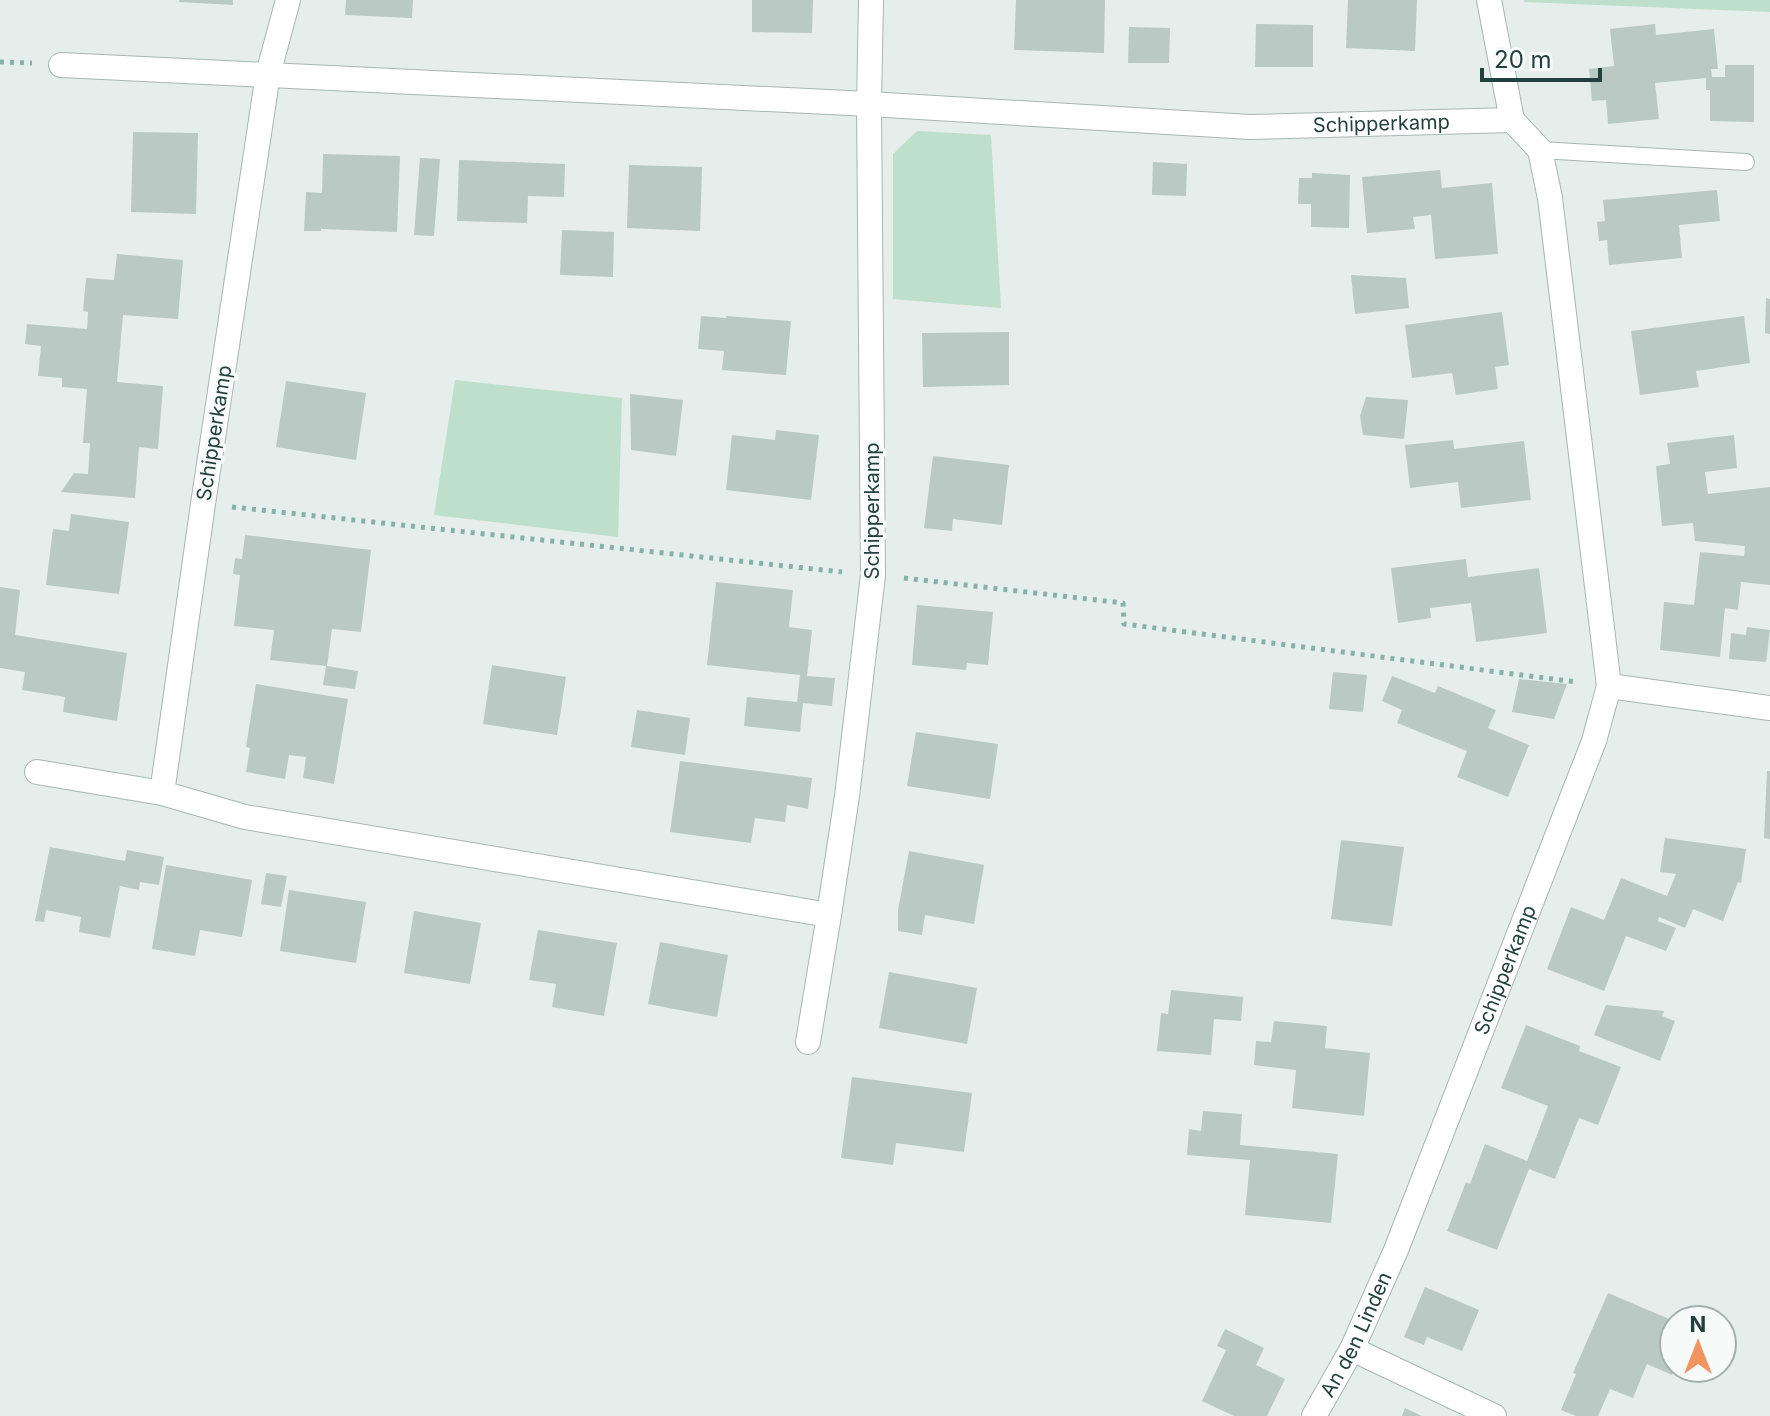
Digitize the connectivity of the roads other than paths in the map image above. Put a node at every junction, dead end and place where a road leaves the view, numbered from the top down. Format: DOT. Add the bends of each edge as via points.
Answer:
graph roads {
  1 [pos="288,0"];
  2 [pos="871,0"];
  3 [pos="1489,0"];
  4 [pos="61,65"];
  5 [pos="268,74"];
  6 [pos="869,104"];
  7 [pos="1512,120"];
  8 [pos="1540,150"];
  9 [pos="1746,162"];
  10 [pos="1609,686"];
  11 [pos="1770,708"];
  12 [pos="37,772"];
  13 [pos="162,793"];
  14 [pos="829,915"];
  15 [pos="808,1042"];
  16 [pos="1396,1250"];
  17 [pos="1352,1349"];
  18 [pos="1314,1416"];
  19 [pos="1494,1416"];
  1 -- 5 [label="street, Schipperkamp"];
  2 -- 6 [label="street, Schipperkamp"];
  3 -- 7 [label="street"];
  4 -- 5 [label="street, Schipperkamp"];
  5 -- 6 [label="street, Schipperkamp"];
  5 -- 13 [label="street, Schipperkamp"];
  6 -- 7 [label="street, Schipperkamp" via="1250,127"];
  6 -- 14 [label="street, Schipperkamp" via="873,575"];
  7 -- 8 [label="street"];
  8 -- 9 [label="lane"];
  8 -- 10 [label="street, Schipperkamp"];
  10 -- 11 [label="street"];
  10 -- 16 [label="street, Schipperkamp" via="1594,741"];
  12 -- 13 [label="street"];
  13 -- 14 [label="street" via="245,817"];
  14 -- 15 [label="street, Schipperkamp"];
  16 -- 17 [label="street, An den Linden"];
  17 -- 18 [label="street, An den Linden"];
  17 -- 19 [label="street"];
}
